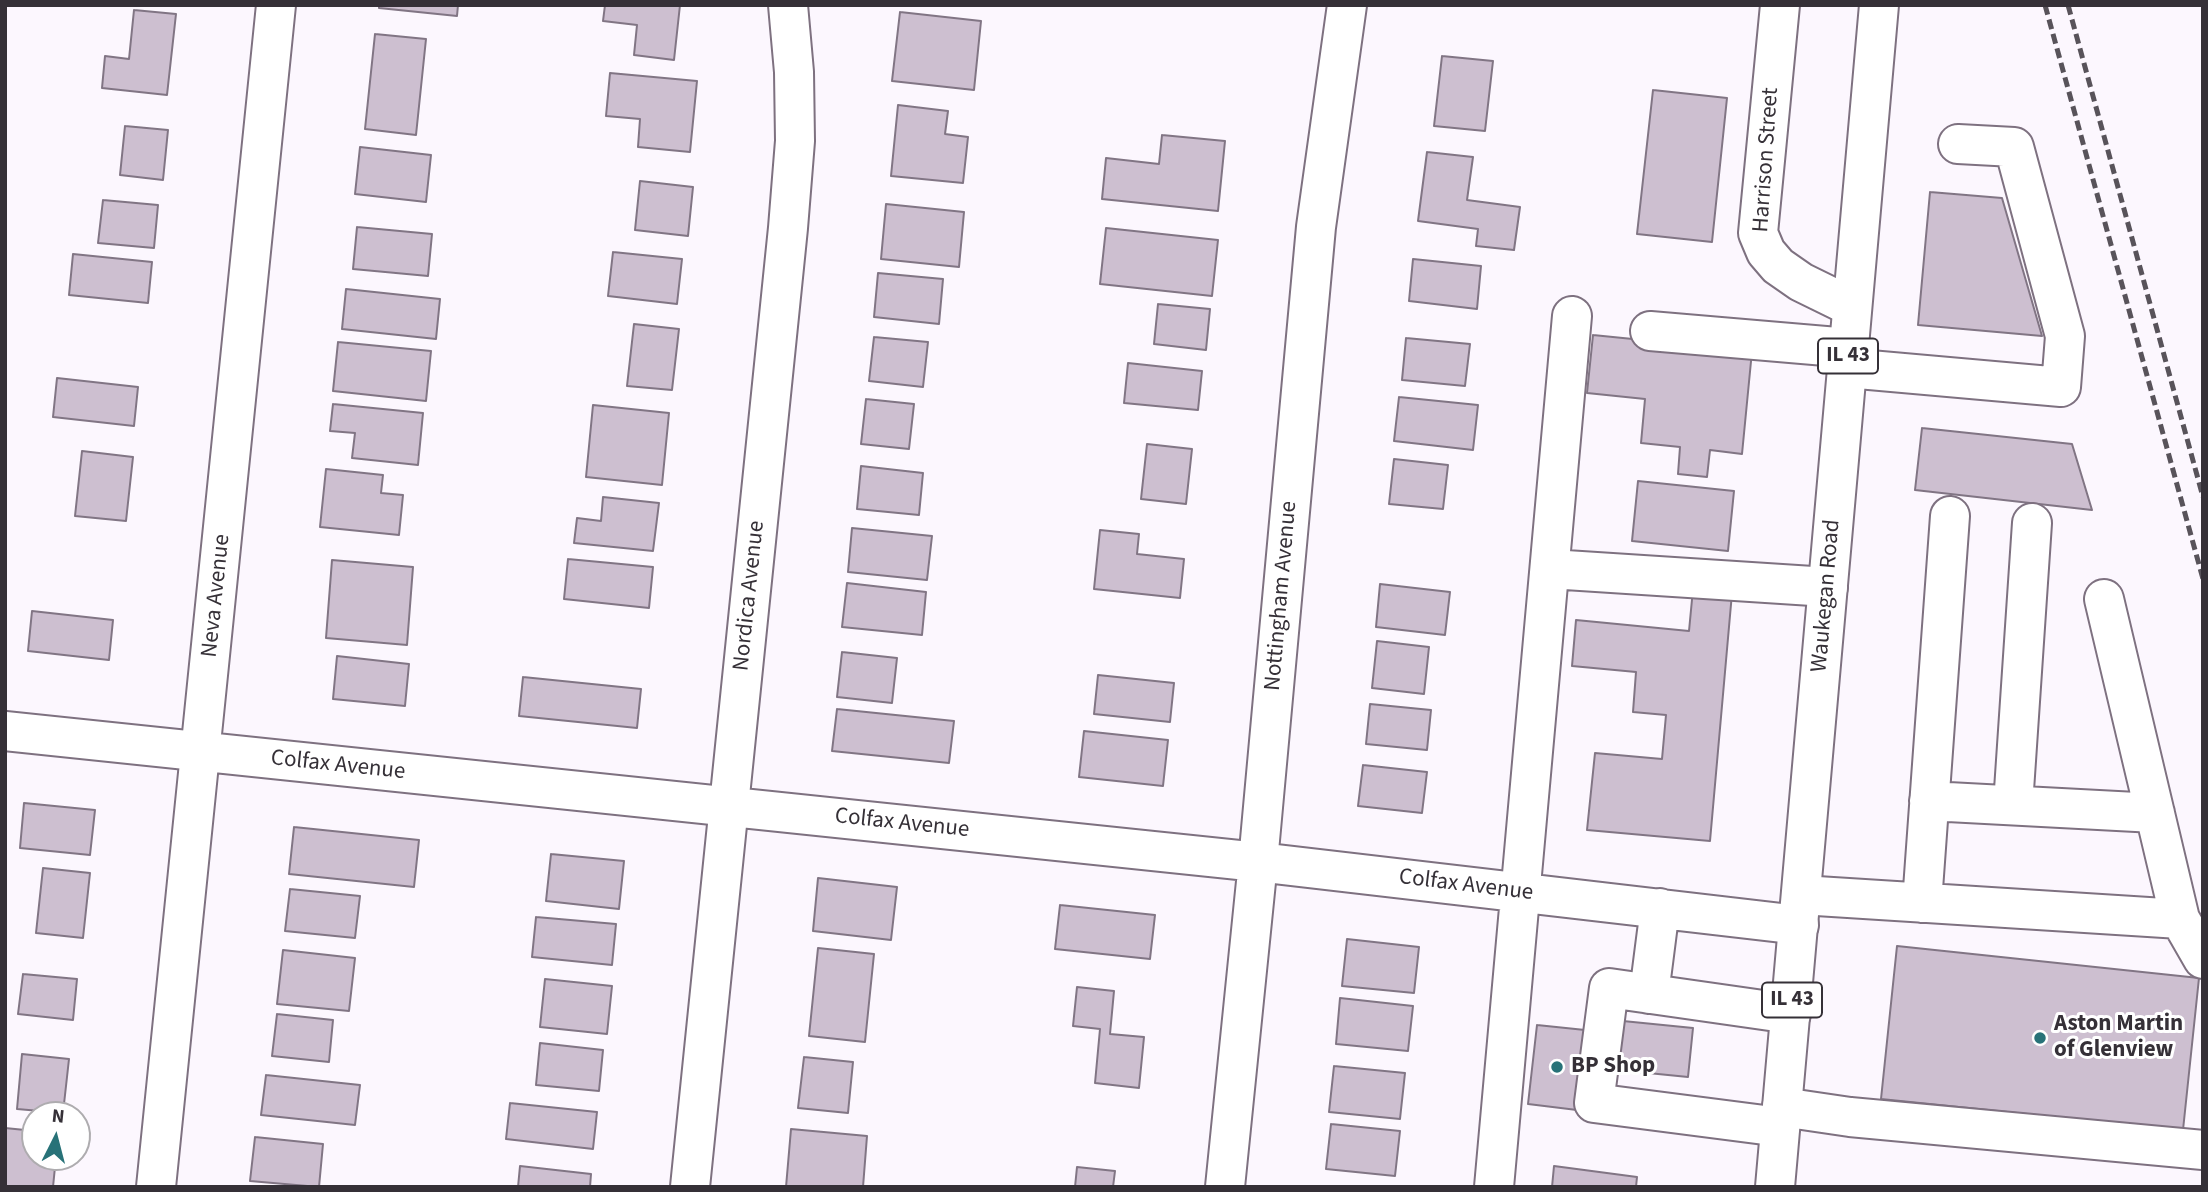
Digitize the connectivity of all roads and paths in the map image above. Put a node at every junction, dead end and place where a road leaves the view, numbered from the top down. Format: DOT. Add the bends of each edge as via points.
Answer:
graph roads {
  1 [pos="276,5"];
  2 [pos="788,5"];
  3 [pos="1347,5"];
  4 [pos="1780,5"];
  5 [pos="1879,5"];
  6 [pos="1958,144"];
  7 [pos="1852,307"];
  8 [pos="1572,316"];
  9 [pos="1650,331"];
  10 [pos="1848,358"];
  11 [pos="1950,516"];
  12 [pos="2032,523"];
  13 [pos="1550,569"];
  14 [pos="1828,587"];
  15 [pos="2104,599"];
  16 [pos="5,732"];
  17 [pos="201,752"];
  18 [pos="1929,801"];
  19 [pos="2013,805"];
  20 [pos="729,806"];
  21 [pos="2155,813"];
  22 [pos="1258,862"];
  23 [pos="1520,892"];
  24 [pos="1922,903"];
  25 [pos="1660,908"];
  26 [pos="1800,910"];
  27 [pos="2180,919"];
  28 [pos="2203,959"];
  29 [pos="1649,994"];
  30 [pos="1791,1014"];
  31 [pos="1781,1117"];
  32 [pos="2203,1150"];
  33 [pos="156,1187"];
  34 [pos="690,1187"];
  35 [pos="1225,1187"];
  36 [pos="1494,1187"];
  37 [pos="1775,1187"];
  1 -- 17 [label="street, Neva Avenue"];
  2 -- 20 [label="street, Nordica Avenue" via="795,141"];
  3 -- 22 [label="street, Nottingham Avenue" via="1316,227"];
  4 -- 7 [label="street, Harrison Street" via="1758,233 1778,266"];
  5 -- 7 [label="street, Waukegan Road / IL 43"];
  6 -- 10 [label="street" via="2014,147 2065,335 2061,387"];
  7 -- 10 [label="street, Waukegan Road / IL 43"];
  8 -- 13 [label="street"];
  9 -- 10 [label="street"];
  10 -- 14 [label="street, Waukegan Road / IL 43"];
  11 -- 18 [label="street"];
  12 -- 19 [label="street"];
  13 -- 14 [label="street"];
  13 -- 23 [label="street"];
  14 -- 26 [label="street, Waukegan Road / IL 43"];
  15 -- 21 [label="street"];
  16 -- 17 [label="street, Colfax Avenue"];
  17 -- 20 [label="street, Colfax Avenue"];
  17 -- 33 [label="street, Neva Avenue"];
  18 -- 19 [label="street"];
  18 -- 24 [label="street"];
  19 -- 21 [label="street"];
  20 -- 22 [label="street, Colfax Avenue"];
  20 -- 34 [label="street, Nordica Avenue"];
  21 -- 27 [label="street"];
  22 -- 23 [label="street, Colfax Avenue"];
  22 -- 35 [label="street, Nottingham Avenue"];
  23 -- 25 [label="street, Colfax Avenue"];
  23 -- 36 [label="street"];
  24 -- 26 [label="street, Colfax Avenue"];
  24 -- 27 [label="street, Colfax Avenue"];
  25 -- 26 [label="street, Colfax Avenue"];
  25 -- 29 [label="street"];
  26 -- 30 [label="street, Waukegan Road / IL 43"];
  27 -- 28 [label="street"];
  29 -- 30 [label="street"];
  29 -- 31 [label="street" via="1609,988 1594,1103"];
  30 -- 31 [label="street, Waukegan Road / IL 43"];
  31 -- 32 [label="street" via="1839,1115"];
  31 -- 37 [label="street, Waukegan Road / IL 43"];
}
